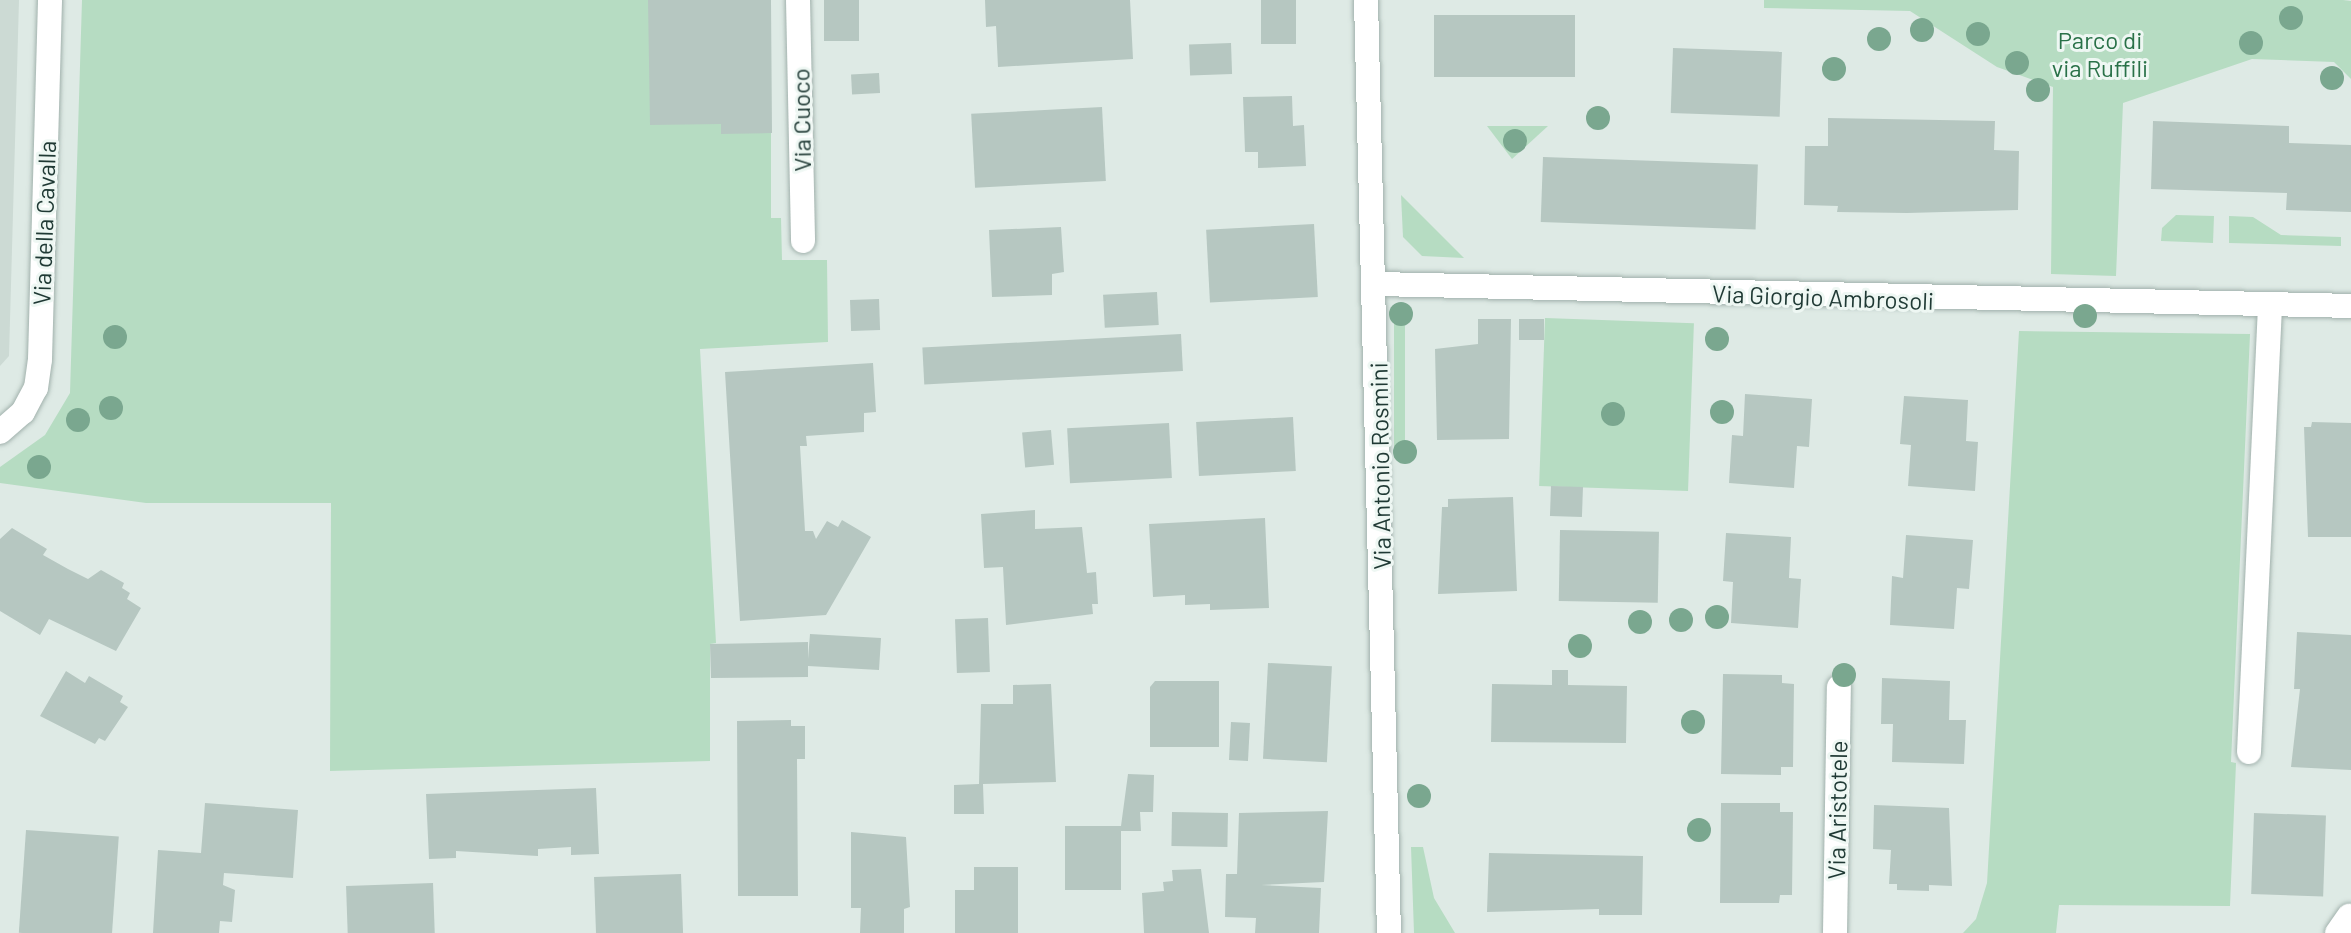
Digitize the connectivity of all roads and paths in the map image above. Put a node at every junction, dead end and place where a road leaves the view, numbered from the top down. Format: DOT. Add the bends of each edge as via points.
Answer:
graph roads {
  1 [pos="50,0"];
  2 [pos="798,0"];
  3 [pos="1366,0"];
  4 [pos="803,241"];
  5 [pos="1377,284"];
  6 [pos="2270,306"];
  7 [pos="2351,306"];
  8 [pos="0,432"];
  9 [pos="1839,687"];
  10 [pos="2249,752"];
  11 [pos="1389,933"];
  12 [pos="1835,933"];
  1 -- 8 [label="street, Via della Cavalla" via="40,359 30,400"];
  2 -- 4 [label="street, Via Cuoco"];
  3 -- 5 [label="street, Via Antonio Rosmini"];
  5 -- 6 [label="street, Via Giorgio Ambrosoli"];
  5 -- 11 [label="street, Via Antonio Rosmini"];
  6 -- 7 [label="street, Via Giorgio Ambrosoli"];
  6 -- 10 [label="street"];
  9 -- 12 [label="street, Via Aristotele"];
}
